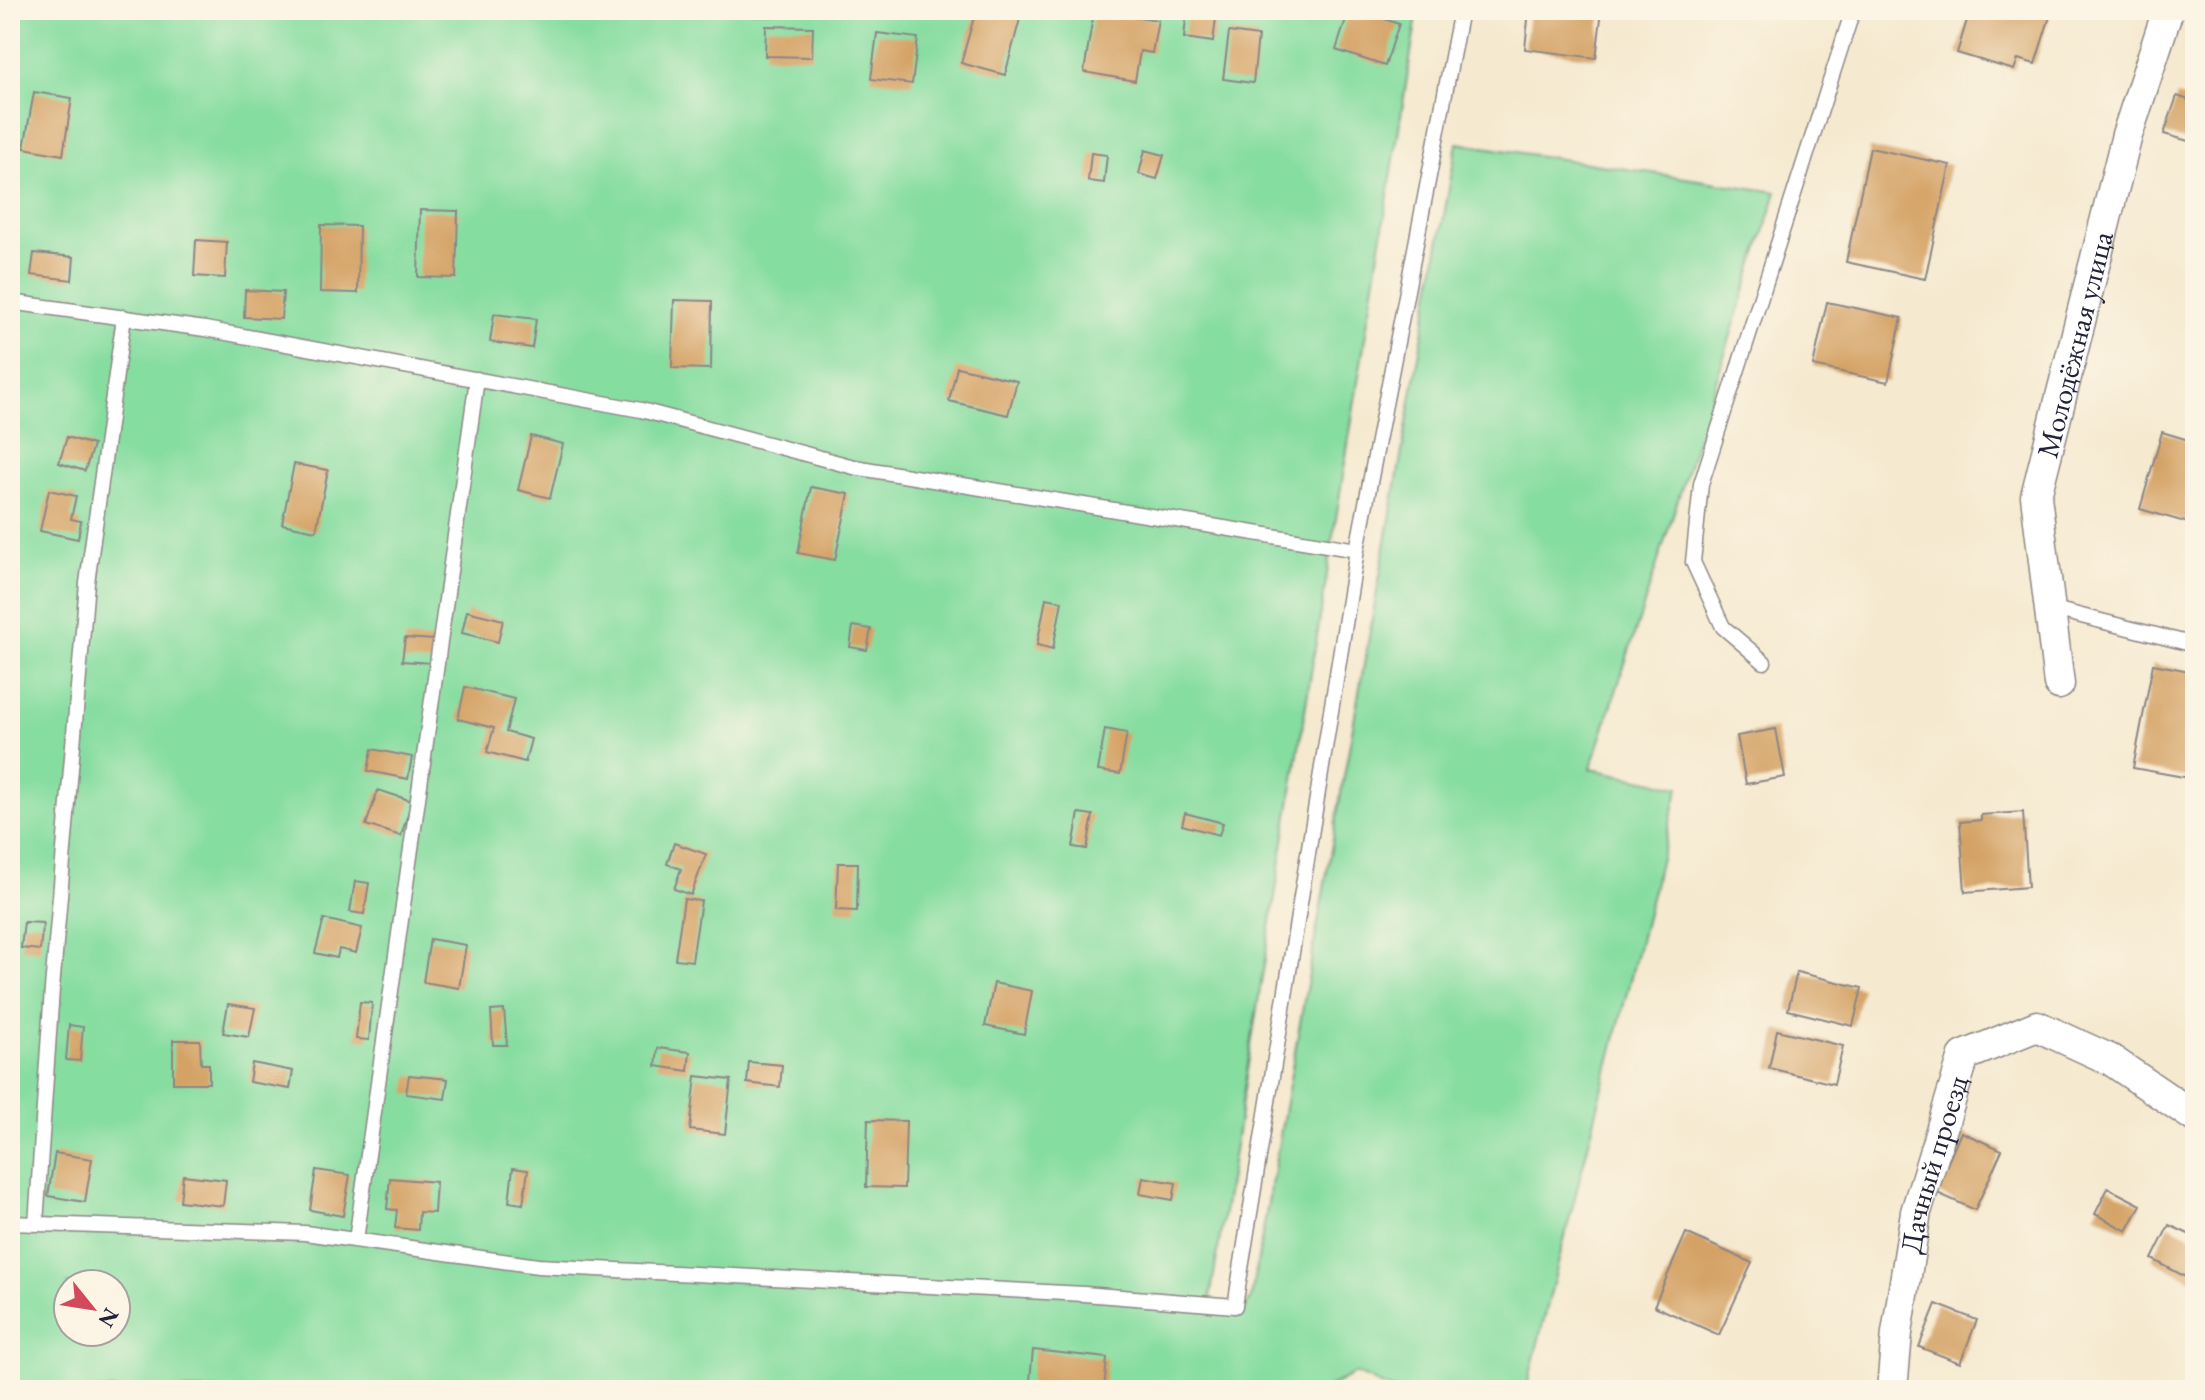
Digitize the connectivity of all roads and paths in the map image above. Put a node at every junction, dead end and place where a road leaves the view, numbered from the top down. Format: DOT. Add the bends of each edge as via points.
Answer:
graph roads {
  1 [pos="1461,10"];
  2 [pos="1853,10"];
  3 [pos="2168,10"];
  4 [pos="10,302"];
  5 [pos="124,317"];
  6 [pos="477,379"];
  7 [pos="1357,550"];
  8 [pos="2050,608"];
  9 [pos="2195,645"];
  10 [pos="1764,662"];
  11 [pos="2059,684"];
  12 [pos="2195,1117"];
  13 [pos="10,1223"];
  14 [pos="36,1224"];
  15 [pos="356,1240"];
  16 [pos="1892,1390"];
  1 -- 7 [label="lane"];
  2 -- 10 [label="lane" via="1701,484 1693,562 1723,627"];
  3 -- 8 [label="street, Молодёжная улица" via="2127,135 2036,496"];
  4 -- 5 [label="lane"];
  5 -- 6 [label="lane"];
  5 -- 14 [label="lane" via="87,583"];
  6 -- 7 [label="lane" via="641,410 854,467"];
  6 -- 15 [label="lane"];
  7 -- 15 [label="lane" via="1235,1306 538,1266"];
  8 -- 9 [label="lane"];
  8 -- 11 [label="street, Молодёжная улица"];
  12 -- 16 [label="street, Дачный проезд" via="2111,1060 2037,1026 1964,1056 1916,1212"];
  13 -- 14 [label="lane"];
  14 -- 15 [label="lane" via="305,1233"];
}
